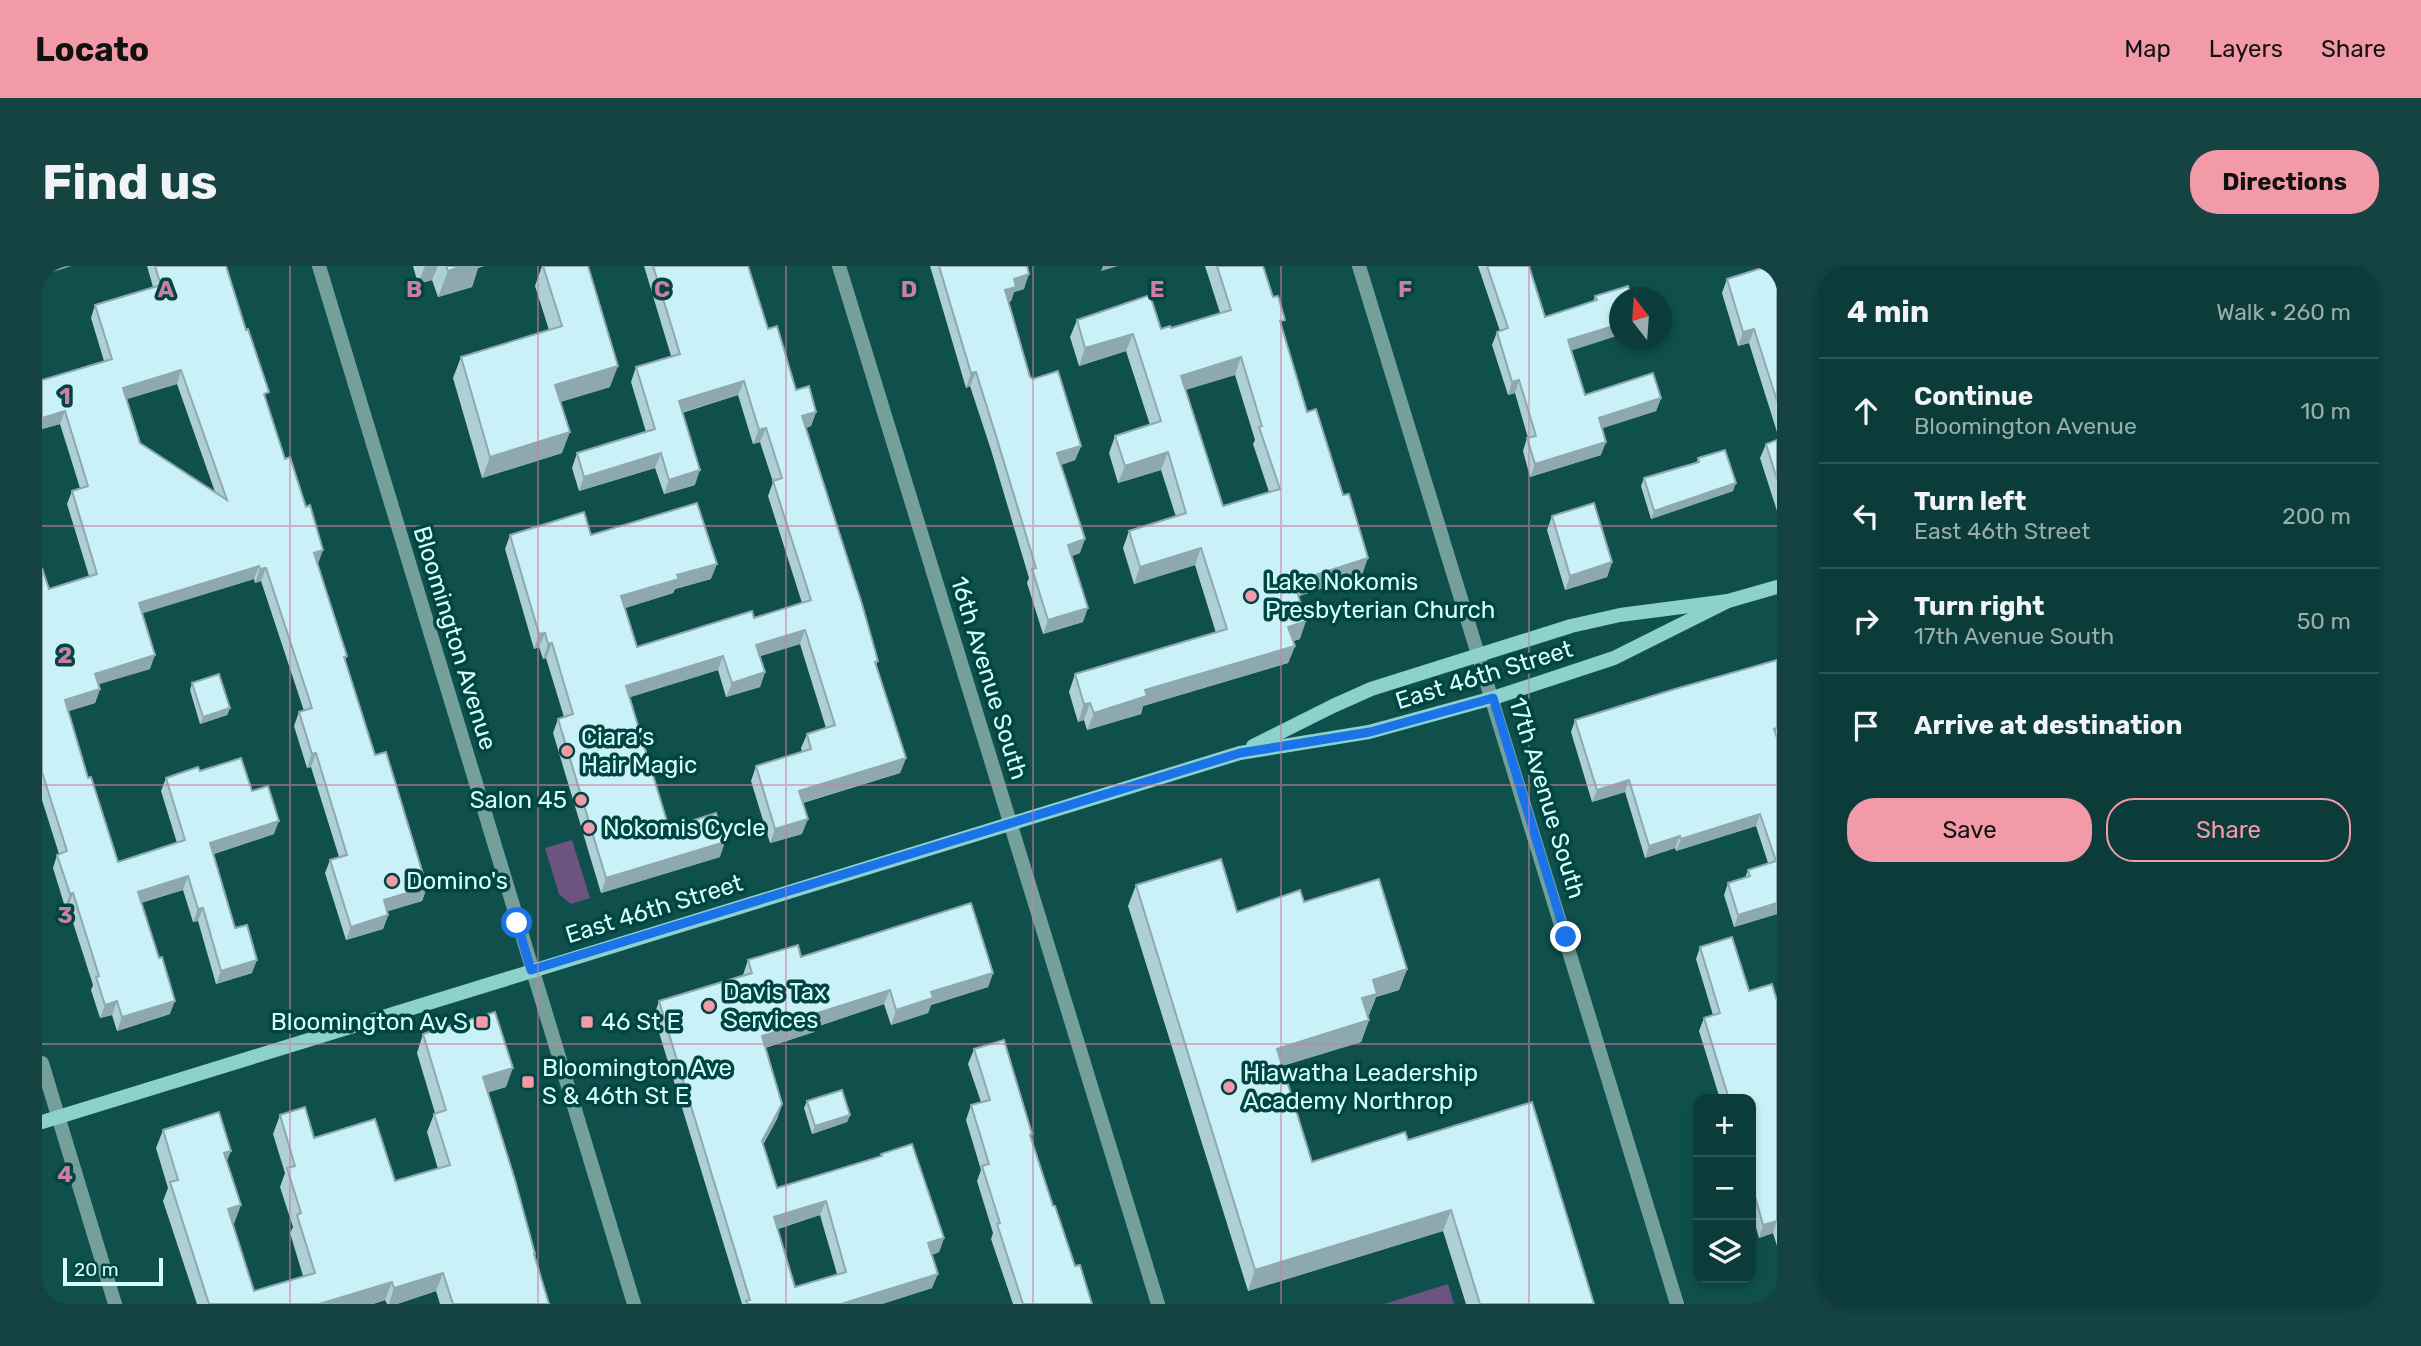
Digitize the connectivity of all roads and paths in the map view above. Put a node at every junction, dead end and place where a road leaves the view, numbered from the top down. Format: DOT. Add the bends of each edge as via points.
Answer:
graph roads {
  1 [pos="319,266"];
  2 [pos="839,266"];
  3 [pos="1359,266"];
  4 [pos="1777,587"];
  5 [pos="1728,601"];
  6 [pos="1480,654"];
  7 [pos="1493,698"];
  8 [pos="1240,753"];
  9 [pos="1010,823"];
  10 [pos="531,970"];
  11 [pos="42,1063"];
  12 [pos="58,1117"];
  13 [pos="42,1122"];
  14 [pos="114,1304"];
  15 [pos="634,1304"];
  16 [pos="1157,1304"];
  17 [pos="1677,1304"];
  1 -- 10 [label="street, Bloomington Avenue"];
  2 -- 9 [label="street, 16th Avenue South"];
  3 -- 6 [label="street, 17th Avenue South"];
  4 -- 5 [label="main road, East 46th Street"];
  5 -- 6 [label="main road, East 46th Street" via="1604,618"];
  5 -- 7 [label="main road, East 46th Street" via="1614,658"];
  6 -- 7 [label="street, 17th Avenue South"];
  6 -- 8 [label="main road, East 46th Street" via="1348,699"];
  7 -- 8 [label="main road, East 46th Street" via="1370,732"];
  7 -- 17 [label="street, 17th Avenue South"];
  8 -- 9 [label="main road, East 46th Street"];
  9 -- 10 [label="main road, East 46th Street"];
  9 -- 16 [label="street, 16th Avenue South"];
  10 -- 12 [label="main road, East 46th Street"];
  10 -- 15 [label="street, Bloomington Avenue"];
  11 -- 12 [label="street"];
  12 -- 13 [label="main road, East 46th Street"];
  12 -- 14 [label="street"];
}
